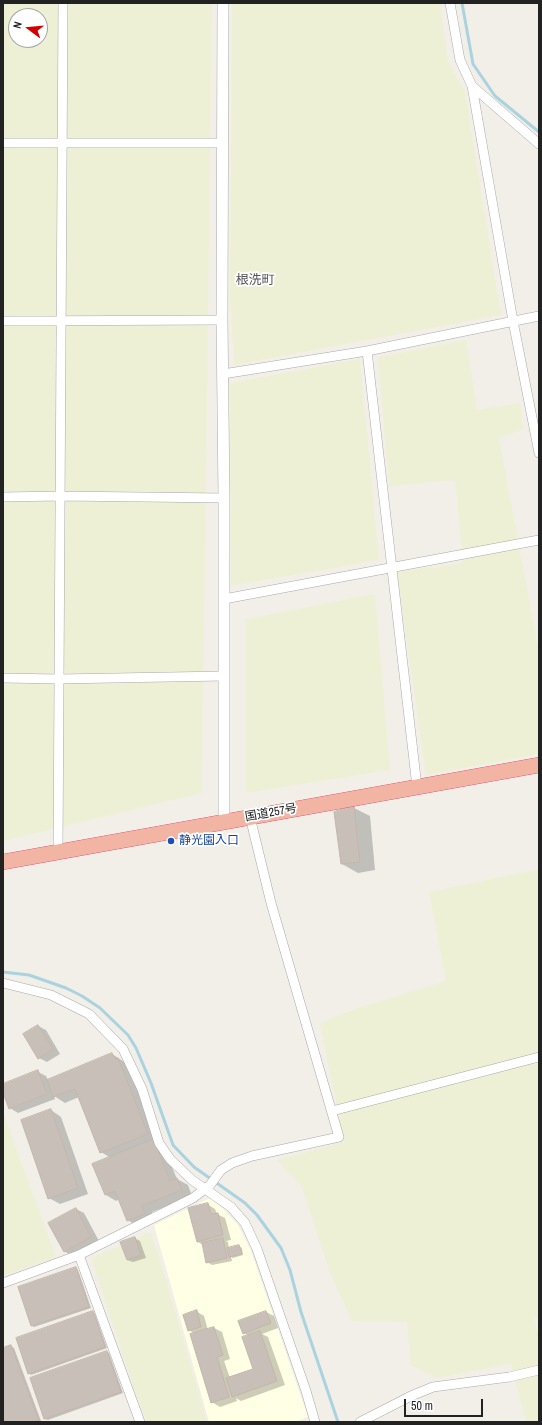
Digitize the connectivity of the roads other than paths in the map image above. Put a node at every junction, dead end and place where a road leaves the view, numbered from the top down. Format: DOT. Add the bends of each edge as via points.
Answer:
graph roads {
  1 [pos="63,3"];
  2 [pos="223,3"];
  3 [pos="450,3"];
  4 [pos="472,86"];
  5 [pos="3,143"];
  6 [pos="62,143"];
  7 [pos="224,143"];
  8 [pos="539,144"];
  9 [pos="539,316"];
  10 [pos="62,320"];
  11 [pos="222,320"];
  12 [pos="3,321"];
  13 [pos="513,321"];
  14 [pos="367,351"];
  15 [pos="223,374"];
  16 [pos="539,453"];
  17 [pos="60,496"];
  18 [pos="3,497"];
  19 [pos="224,498"];
  20 [pos="539,540"];
  21 [pos="392,568"];
  22 [pos="224,599"];
  23 [pos="224,676"];
  24 [pos="3,678"];
  25 [pos="59,679"];
  26 [pos="539,765"];
  27 [pos="417,787"];
  28 [pos="250,817"];
  29 [pos="224,822"];
  30 [pos="58,852"];
  31 [pos="3,862"];
  32 [pos="3,983"];
  33 [pos="539,1057"];
  34 [pos="332,1111"];
  35 [pos="208,1187"];
  36 [pos="79,1255"];
  37 [pos="3,1283"];
  38 [pos="539,1370"];
  39 [pos="140,1422"];
  40 [pos="315,1422"];
  41 [pos="360,1422"];
  1 -- 6 [label="street"];
  2 -- 7 [label="street"];
  3 -- 4 [label="street" via="460,60"];
  4 -- 8 [label="street"];
  4 -- 13 [label="street"];
  5 -- 6 [label="street"];
  6 -- 7 [label="street"];
  6 -- 10 [label="street"];
  7 -- 11 [label="street"];
  9 -- 13 [label="street"];
  10 -- 11 [label="street"];
  10 -- 12 [label="street"];
  10 -- 17 [label="street"];
  11 -- 15 [label="street"];
  13 -- 14 [label="street"];
  13 -- 16 [label="street"];
  14 -- 15 [label="street"];
  14 -- 21 [label="street"];
  15 -- 19 [label="street"];
  17 -- 18 [label="street"];
  17 -- 19 [label="street"];
  17 -- 25 [label="street"];
  19 -- 22 [label="street"];
  20 -- 21 [label="street"];
  21 -- 22 [label="street"];
  21 -- 27 [label="street"];
  22 -- 23 [label="street"];
  23 -- 25 [label="street"];
  23 -- 29 [label="street"];
  24 -- 25 [label="street"];
  25 -- 30 [label="street"];
  26 -- 27 [label="highway, 国道257号"];
  27 -- 28 [label="highway, 国道257号"];
  28 -- 29 [label="highway, 国道257号"];
  28 -- 34 [label="street" via="271,903"];
  29 -- 30 [label="highway, 国道257号"];
  30 -- 31 [label="highway, 国道257号"];
  32 -- 35 [label="street" via="52,995 89,1014 123,1049 142,1089 159,1143 170,1159"];
  33 -- 34 [label="street"];
  34 -- 35 [label="street" via="339,1137 252,1156 232,1163 220,1170"];
  35 -- 36 [label="street" via="193,1198"];
  35 -- 40 [label="street" via="245,1223 257,1249"];
  36 -- 37 [label="street"];
  36 -- 39 [label="street"];
  38 -- 41 [label="street" via="508,1377 433,1387"];
}
